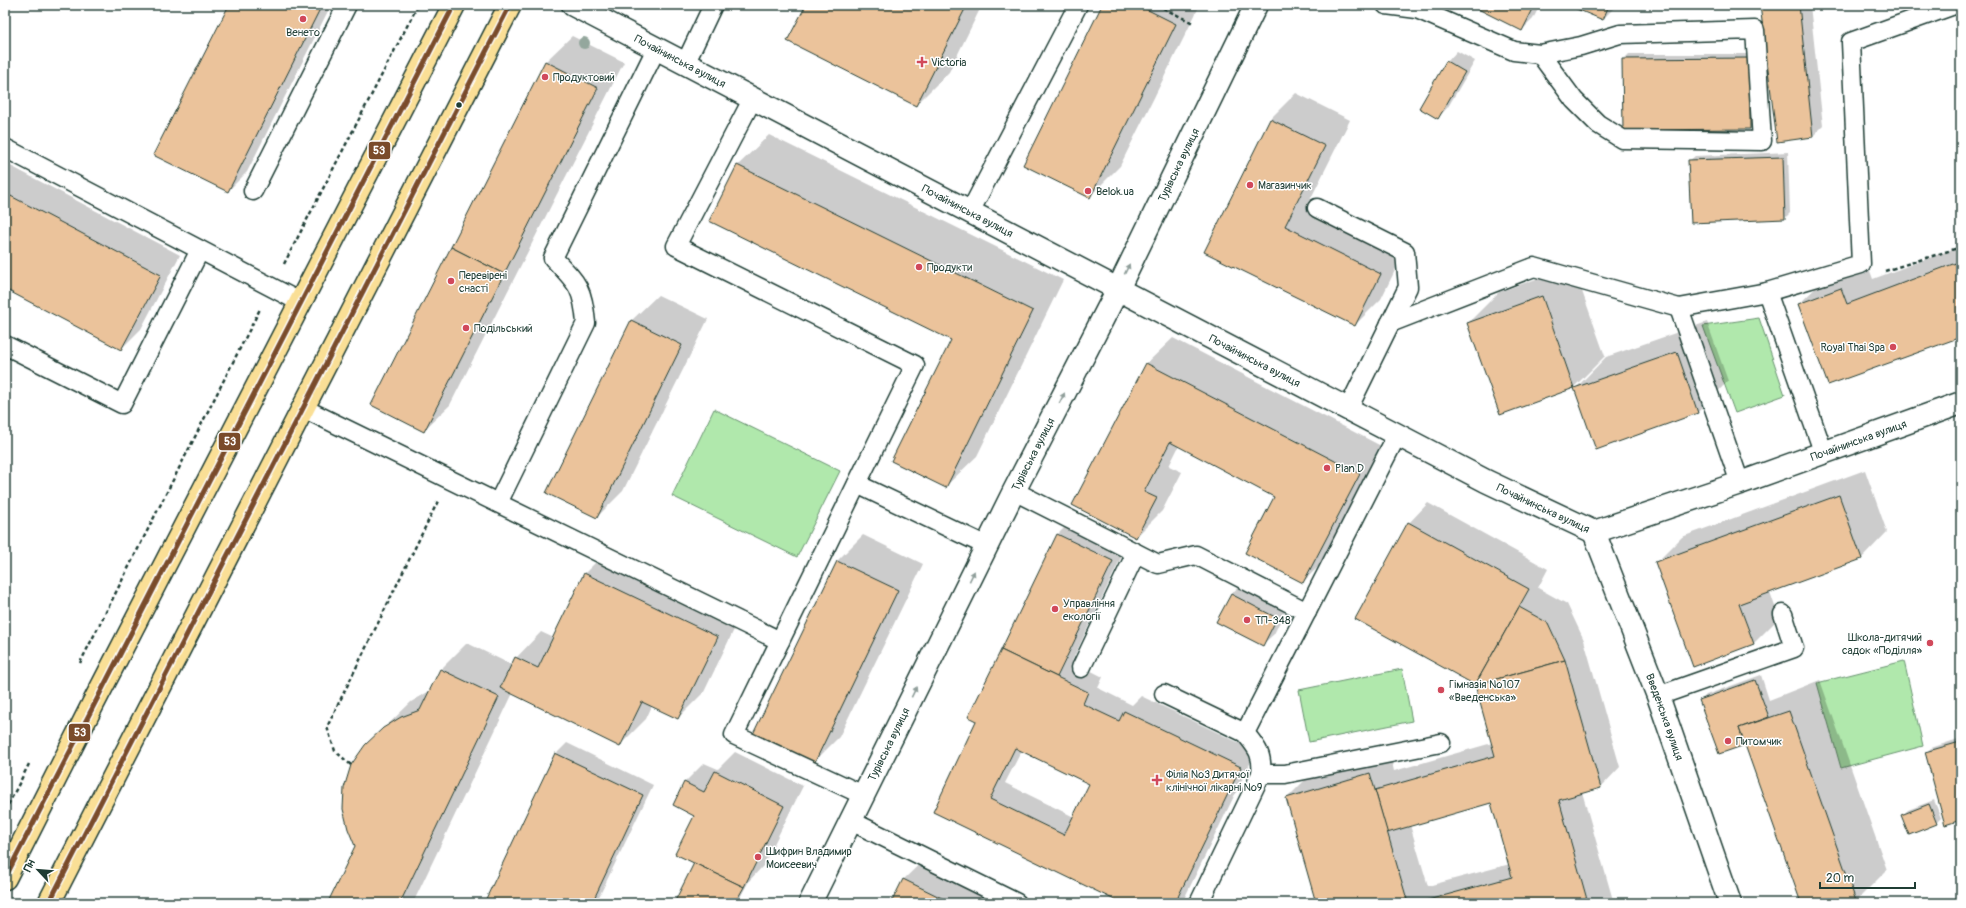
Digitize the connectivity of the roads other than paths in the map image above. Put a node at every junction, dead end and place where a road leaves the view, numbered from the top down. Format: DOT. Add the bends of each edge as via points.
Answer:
graph roads {
  1 [pos="347,5"];
  2 [pos="454,5"];
  3 [pos="510,5"];
  4 [pos="573,5"];
  5 [pos="714,5"];
  6 [pos="1078,5"];
  7 [pos="1256,5"];
  8 [pos="1386,5"];
  9 [pos="1954,5"];
  10 [pos="657,48"];
  11 [pos="1540,54"];
  12 [pos="686,62"];
  13 [pos="753,98"];
  14 [pos="5,148"];
  15 [pos="253,191"];
  16 [pos="1318,208"];
  17 [pos="970,212"];
  18 [pos="200,250"];
  19 [pos="1118,288"];
  20 [pos="1767,292"];
  21 [pos="300,302"];
  22 [pos="1679,308"];
  23 [pos="1390,323"];
  24 [pos="5,345"];
  25 [pos="1961,403"];
  26 [pos="303,408"];
  27 [pos="1348,409"];
  28 [pos="1397,435"];
  29 [pos="1824,454"];
  30 [pos="1740,483"];
  31 [pos="857,484"];
  32 [pos="1014,491"];
  33 [pos="498,504"];
  34 [pos="1594,532"];
  35 [pos="987,546"];
  36 [pos="1136,553"];
  37 [pos="1307,612"];
  38 [pos="1782,614"];
  39 [pos="780,641"];
  40 [pos="1081,668"];
  41 [pos="1164,694"];
  42 [pos="1658,696"];
  43 [pos="1245,733"];
  44 [pos="1441,743"];
  45 [pos="1261,774"];
  46 [pos="863,796"];
  47 [pos="851,821"];
  48 [pos="5,878"];
  49 [pos="49,903"];
  50 [pos="810,903"];
  51 [pos="1018,903"];
  52 [pos="1199,903"];
  53 [pos="1730,903"];
  1 -- 15 [label="lane"];
  2 -- 21 [label="main road"];
  3 -- 26 [label="main road"];
  4 -- 10 [label="street, Почайнинська вулиця"];
  5 -- 12 [label="lane"];
  6 -- 17 [label="lane"];
  19 -- 7 [label="street, Турівська вулиця, one-way"];
  8 -- 11 [label="lane" via="1417,10 1514,51"];
  9 -- 20 [label="lane" via="1851,42 1861,264"];
  10 -- 12 [label="street, Почайнинська вулиця"];
  10 -- 33 [label="lane" via="553,258 575,281 584,300 586,323"];
  11 -- 11 [label="lane" via="1581,46 1620,34 1755,30 1762,141 1622,139 1598,124 1574,100"];
  12 -- 13 [label="street, Почайнинська вулиця"];
  13 -- 17 [label="street, Почайнинська вулиця"];
  13 -- 31 [label="lane" via="676,246 915,365"];
  14 -- 18 [label="lane"];
  16 -- 23 [label="lane" via="1406,252 1408,287"];
  17 -- 19 [label="street, Почайнинська вулиця"];
  18 -- 21 [label="lane"];
  18 -- 24 [label="lane" via="122,404"];
  19 -- 27 [label="street, Почайнинська вулиця"];
  32 -- 19 [label="street, Турівська вулиця, one-way"];
  20 -- 22 [label="lane"];
  20 -- 29 [label="lane"];
  21 -- 48 [label="main road"];
  22 -- 23 [label="lane" via="1534,267"];
  22 -- 30 [label="lane"];
  23 -- 27 [label="lane"];
  25 -- 29 [label="street, Почайнинська вулиця"];
  26 -- 33 [label="lane"];
  26 -- 49 [label="main road"];
  27 -- 28 [label="street, Почайнинська вулиця"];
  28 -- 34 [label="street, Почайнинська вулиця"];
  28 -- 37 [label="lane"];
  29 -- 30 [label="street, Почайнинська вулиця"];
  30 -- 34 [label="street, Почайнинська вулиця"];
  31 -- 35 [label="lane"];
  31 -- 39 [label="lane"];
  32 -- 35 [label="street, Турівська вулиця"];
  32 -- 36 [label="lane"];
  33 -- 39 [label="lane"];
  34 -- 42 [label="street, Введенська вулиця"];
  46 -- 35 [label="street, Турівська вулиця, one-way"];
  36 -- 37 [label="lane" via="1158,564 1196,555"];
  36 -- 40 [label="lane"];
  37 -- 43 [label="lane"];
  38 -- 42 [label="lane" via="1794,648"];
  39 -- 46 [label="lane" via="734,735"];
  41 -- 43 [label="lane"];
  42 -- 53 [label="street, Введенська вулиця"];
  43 -- 45 [label="lane" via="1258,748 1262,761"];
  44 -- 45 [label="lane" via="1285,774"];
  45 -- 52 [label="lane"];
  46 -- 47 [label="street, Турівська вулиця"];
  47 -- 50 [label="street, Турівська вулиця"];
  47 -- 51 [label="lane"];
}
